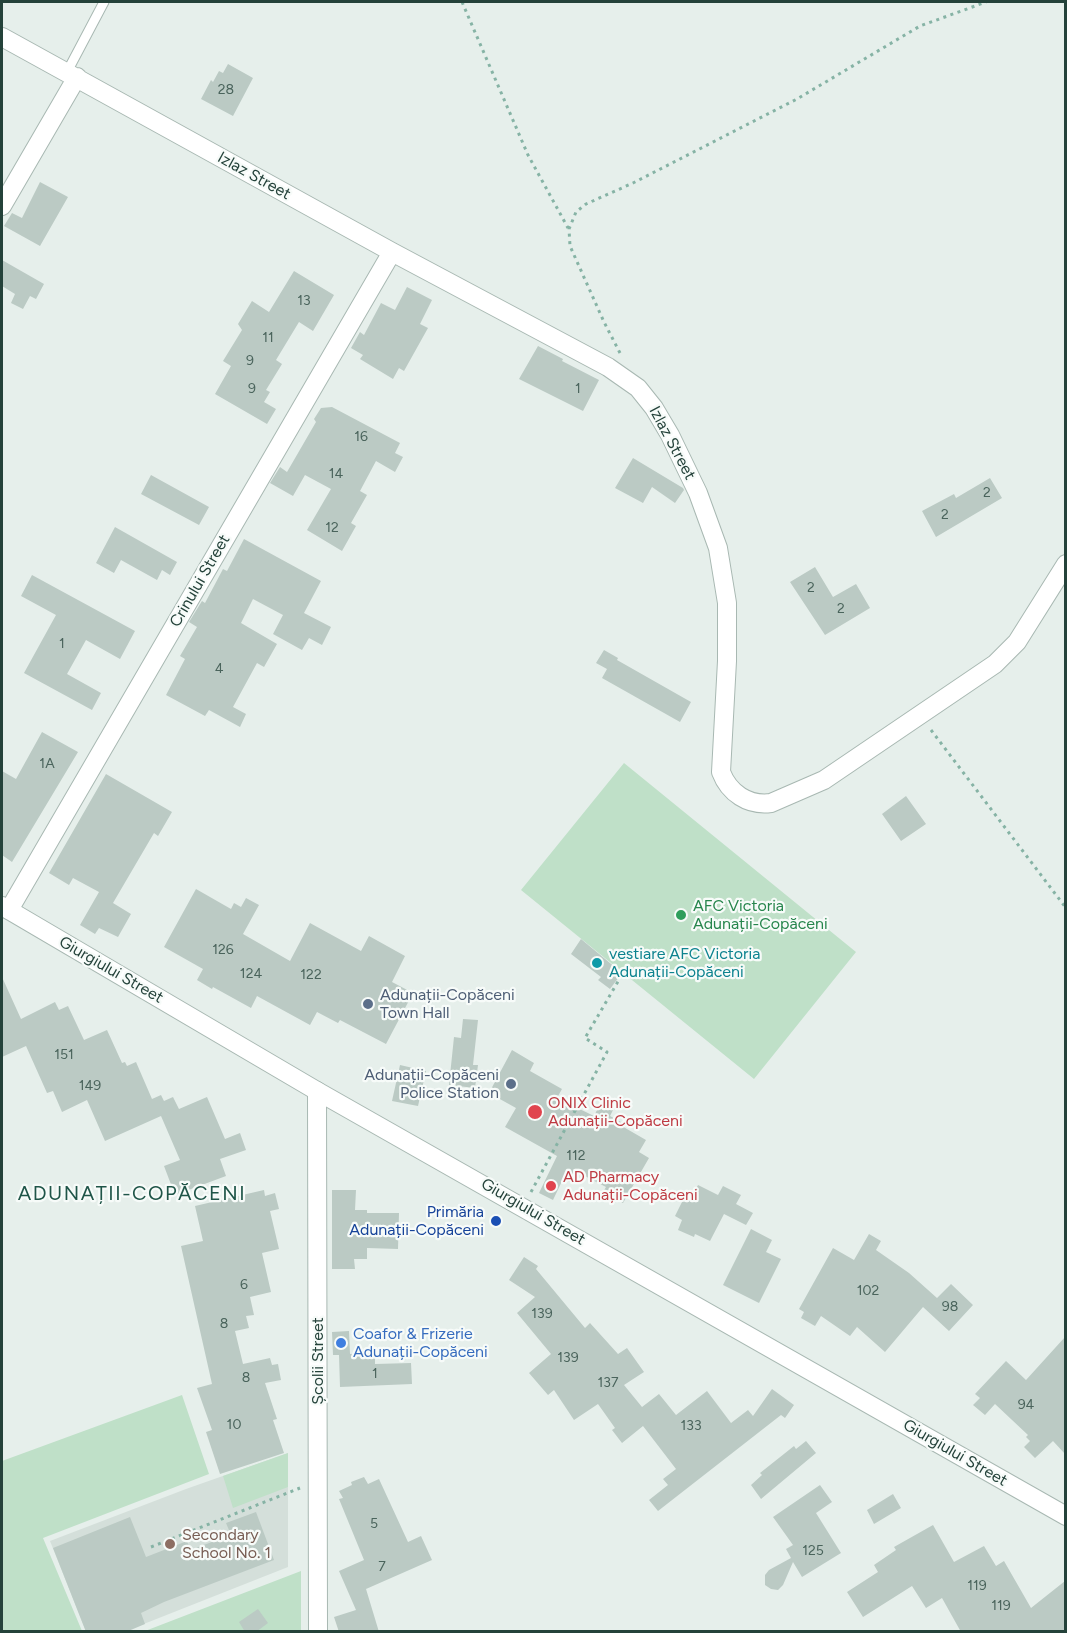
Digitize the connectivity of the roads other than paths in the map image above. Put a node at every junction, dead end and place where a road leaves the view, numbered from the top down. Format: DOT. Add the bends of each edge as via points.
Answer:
graph roads {
  1 [pos="104,2"];
  2 [pos="2,37"];
  3 [pos="72,75"];
  4 [pos="2,206"];
  5 [pos="392,252"];
  6 [pos="1065,564"];
  7 [pos="5,908"];
  8 [pos="317,1090"];
  9 [pos="1065,1516"];
  10 [pos="318,1632"];
  1 -- 3 [label="lane"];
  2 -- 3 [label="street, Izlaz Street"];
  3 -- 4 [label="street"];
  3 -- 5 [label="street, Izlaz Street"];
  5 -- 6 [label="street, Izlaz Street" via="608,367 638,388 654,408 698,493 718,548 727,603 721,768 725,781 748,801 765,804 824,780 995,664 1017,642"];
  5 -- 7 [label="street, Crinului Street"];
  7 -- 8 [label="street, Giurgiului Street"];
  8 -- 9 [label="street, Giurgiului Street"];
  8 -- 10 [label="street, Școlii Street"];
}
